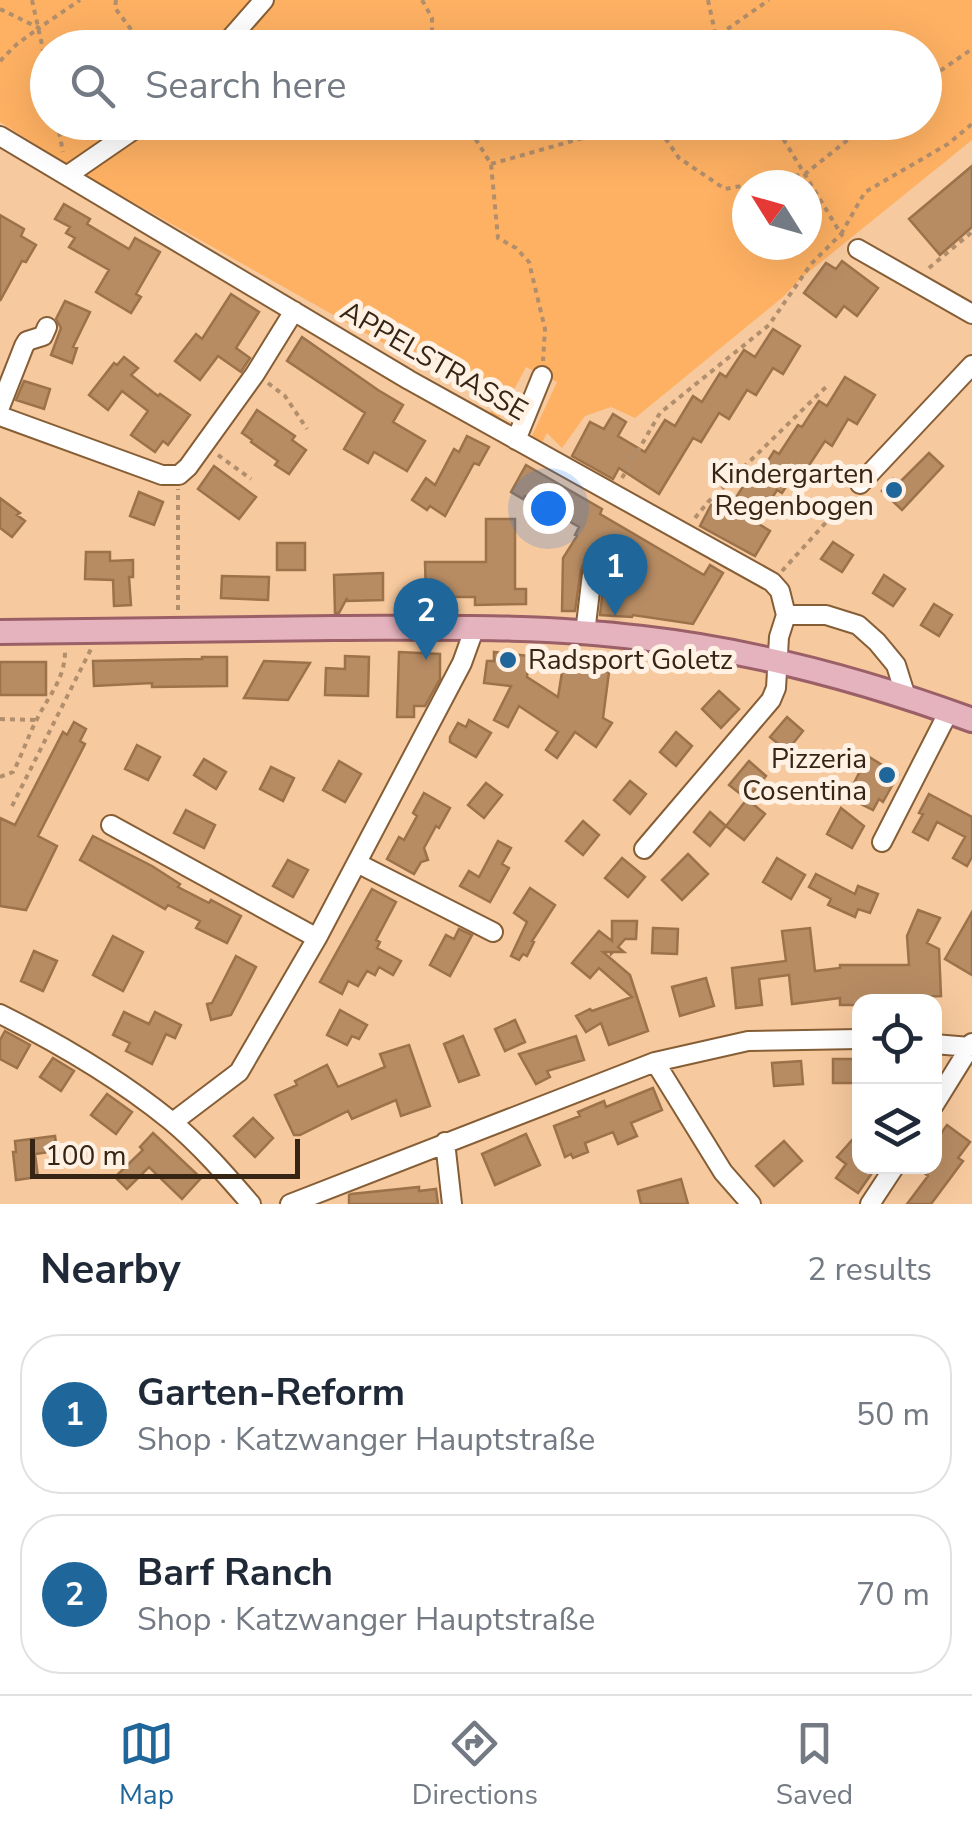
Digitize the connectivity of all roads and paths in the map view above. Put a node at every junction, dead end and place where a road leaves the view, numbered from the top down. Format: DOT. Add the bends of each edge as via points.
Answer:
graph roads {
  1 [pos="32,0"];
  2 [pos="80,0"];
  3 [pos="116,0"];
  4 [pos="264,0"];
  5 [pos="422,0"];
  6 [pos="708,0"];
  7 [pos="769,0"];
  8 [pos="0,9"];
  9 [pos="39,28"];
  10 [pos="36,30"];
  11 [pos="132,30"];
  12 [pos="238,30"];
  13 [pos="432,30"];
  14 [pos="714,30"];
  15 [pos="726,30"];
  16 [pos="30,35"];
  17 [pos="972,50"];
  18 [pos="0,61"];
  19 [pos="942,70"];
  20 [pos="972,124"];
  21 [pos="0,136"];
  22 [pos="61,140"];
  23 [pos="119,140"];
  24 [pos="477,140"];
  25 [pos="576,140"];
  26 [pos="666,140"];
  27 [pos="785,140"];
  28 [pos="848,140"];
  29 [pos="492,164"];
  30 [pos="804,170"];
  31 [pos="811,170"];
  32 [pos="68,176"];
  33 [pos="732,188"];
  34 [pos="822,201"];
  35 [pos="972,232"];
  36 [pos="841,234"];
  37 [pos="858,249"];
  38 [pos="914,281"];
  39 [pos="294,311"];
  40 [pos="972,314"];
  41 [pos="47,326"];
  42 [pos="972,365"];
  43 [pos="255,374"];
  44 [pos="542,376"];
  45 [pos="829,384"];
  46 [pos="0,407"];
  47 [pos="0,416"];
  48 [pos="307,428"];
  49 [pos="516,440"];
  50 [pos="204,444"];
  51 [pos="178,475"];
  52 [pos="251,478"];
  53 [pos="860,484"];
  54 [pos="612,495"];
  55 [pos="682,533"];
  56 [pos="598,560"];
  57 [pos="772,582"];
  58 [pos="786,615"];
  59 [pos="475,628"];
  60 [pos="178,630"];
  61 [pos="62,631"];
  62 [pos="100,631"];
  63 [pos="0,632"];
  64 [pos="585,633"];
  65 [pos="778,662"];
  66 [pos="906,697"];
  67 [pos="948,711"];
  68 [pos="0,719"];
  69 [pos="36,720"];
  70 [pos="972,720"];
  71 [pos="0,777"];
  72 [pos="12,806"];
  73 [pos="111,825"];
  74 [pos="882,842"];
  75 [pos="644,849"];
  76 [pos="356,863"];
  77 [pos="492,932"];
  78 [pos="317,938"];
  79 [pos="0,1014"];
  80 [pos="852,1038"];
  81 [pos="942,1044"];
  82 [pos="971,1045"];
  83 [pos="655,1062"];
  84 [pos="942,1092"];
  85 [pos="173,1122"];
  86 [pos="446,1142"];
  87 [pos="890,1174"];
  88 [pos="251,1204"];
  89 [pos="290,1204"];
  90 [pos="452,1204"];
  91 [pos="751,1204"];
  92 [pos="870,1204"];
  1 -- 9 [label="path"];
  2 -- 9 [label="path"];
  3 -- 11 [label="path"];
  4 -- 12 [label="street"];
  5 -- 13 [label="path"];
  6 -- 14 [label="path"];
  7 -- 15 [label="path"];
  8 -- 9 [label="path"];
  9 -- 10 [label="path"];
  16 -- 18 [label="path"];
  17 -- 19 [label="path"];
  20 -- 36 [label="path" via="865,192"];
  21 -- 32 [label="street, APPELSTRASSE"];
  22 -- 32 [label="path"];
  23 -- 32 [label="street"];
  24 -- 29 [label="path"];
  25 -- 29 [label="path"];
  26 -- 33 [label="path" via="679,158 724,189"];
  27 -- 30 [label="path"];
  28 -- 31 [label="path"];
  29 -- 44 [label="path" via="498,238 529,262 541,312"];
  32 -- 39 [label="street, APPELSTRASSE"];
  34 -- 36 [label="path"];
  35 -- 38 [label="path"];
  36 -- 37 [label="path"];
  36 -- 54 [label="path" via="769,325 660,413"];
  37 -- 38 [label="street"];
  38 -- 40 [label="street"];
  39 -- 43 [label="street"];
  39 -- 49 [label="street, APPELSTRASSE"];
  41 -- 46 [label="street" via="24,346"];
  42 -- 53 [label="street"];
  43 -- 48 [label="path" via="285,396"];
  43 -- 50 [label="street"];
  44 -- 49 [label="street"];
  45 -- 55 [label="path"];
  47 -- 51 [label="street"];
  49 -- 54 [label="street, APPELSTRASSE"];
  50 -- 51 [label="street"];
  50 -- 52 [label="path"];
  51 -- 60 [label="path"];
  53 -- 57 [label="path"];
  54 -- 55 [label="street, APPELSTRASSE"];
  55 -- 57 [label="street, APPELSTRASSE"];
  56 -- 64 [label="street"];
  57 -- 58 [label="street"];
  58 -- 65 [label="street"];
  58 -- 66 [label="street" via="826,615 858,625 896,665"];
  59 -- 60 [label="main road"];
  59 -- 64 [label="main road"];
  59 -- 76 [label="street"];
  60 -- 62 [label="main road"];
  61 -- 62 [label="main road"];
  61 -- 63 [label="main road"];
  61 -- 69 [label="path" via="60,678"];
  62 -- 72 [label="path"];
  64 -- 65 [label="main road"];
  65 -- 66 [label="main road"];
  65 -- 75 [label="street" via="772,700"];
  66 -- 67 [label="main road"];
  67 -- 70 [label="main road"];
  67 -- 74 [label="street"];
  68 -- 69 [label="path"];
  69 -- 71 [label="path" via="12,772"];
  73 -- 78 [label="street"];
  76 -- 77 [label="street"];
  76 -- 78 [label="street"];
  78 -- 85 [label="street" via="239,1072"];
  79 -- 85 [label="street" via="56,1042"];
  80 -- 83 [label="street" via="748,1041"];
  81 -- 82 [label="street"];
  82 -- 84 [label="street"];
  83 -- 86 [label="street"];
  83 -- 91 [label="street" via="723,1172"];
  85 -- 88 [label="street"];
  86 -- 89 [label="street"];
  86 -- 90 [label="street"];
  87 -- 92 [label="street"];
}
